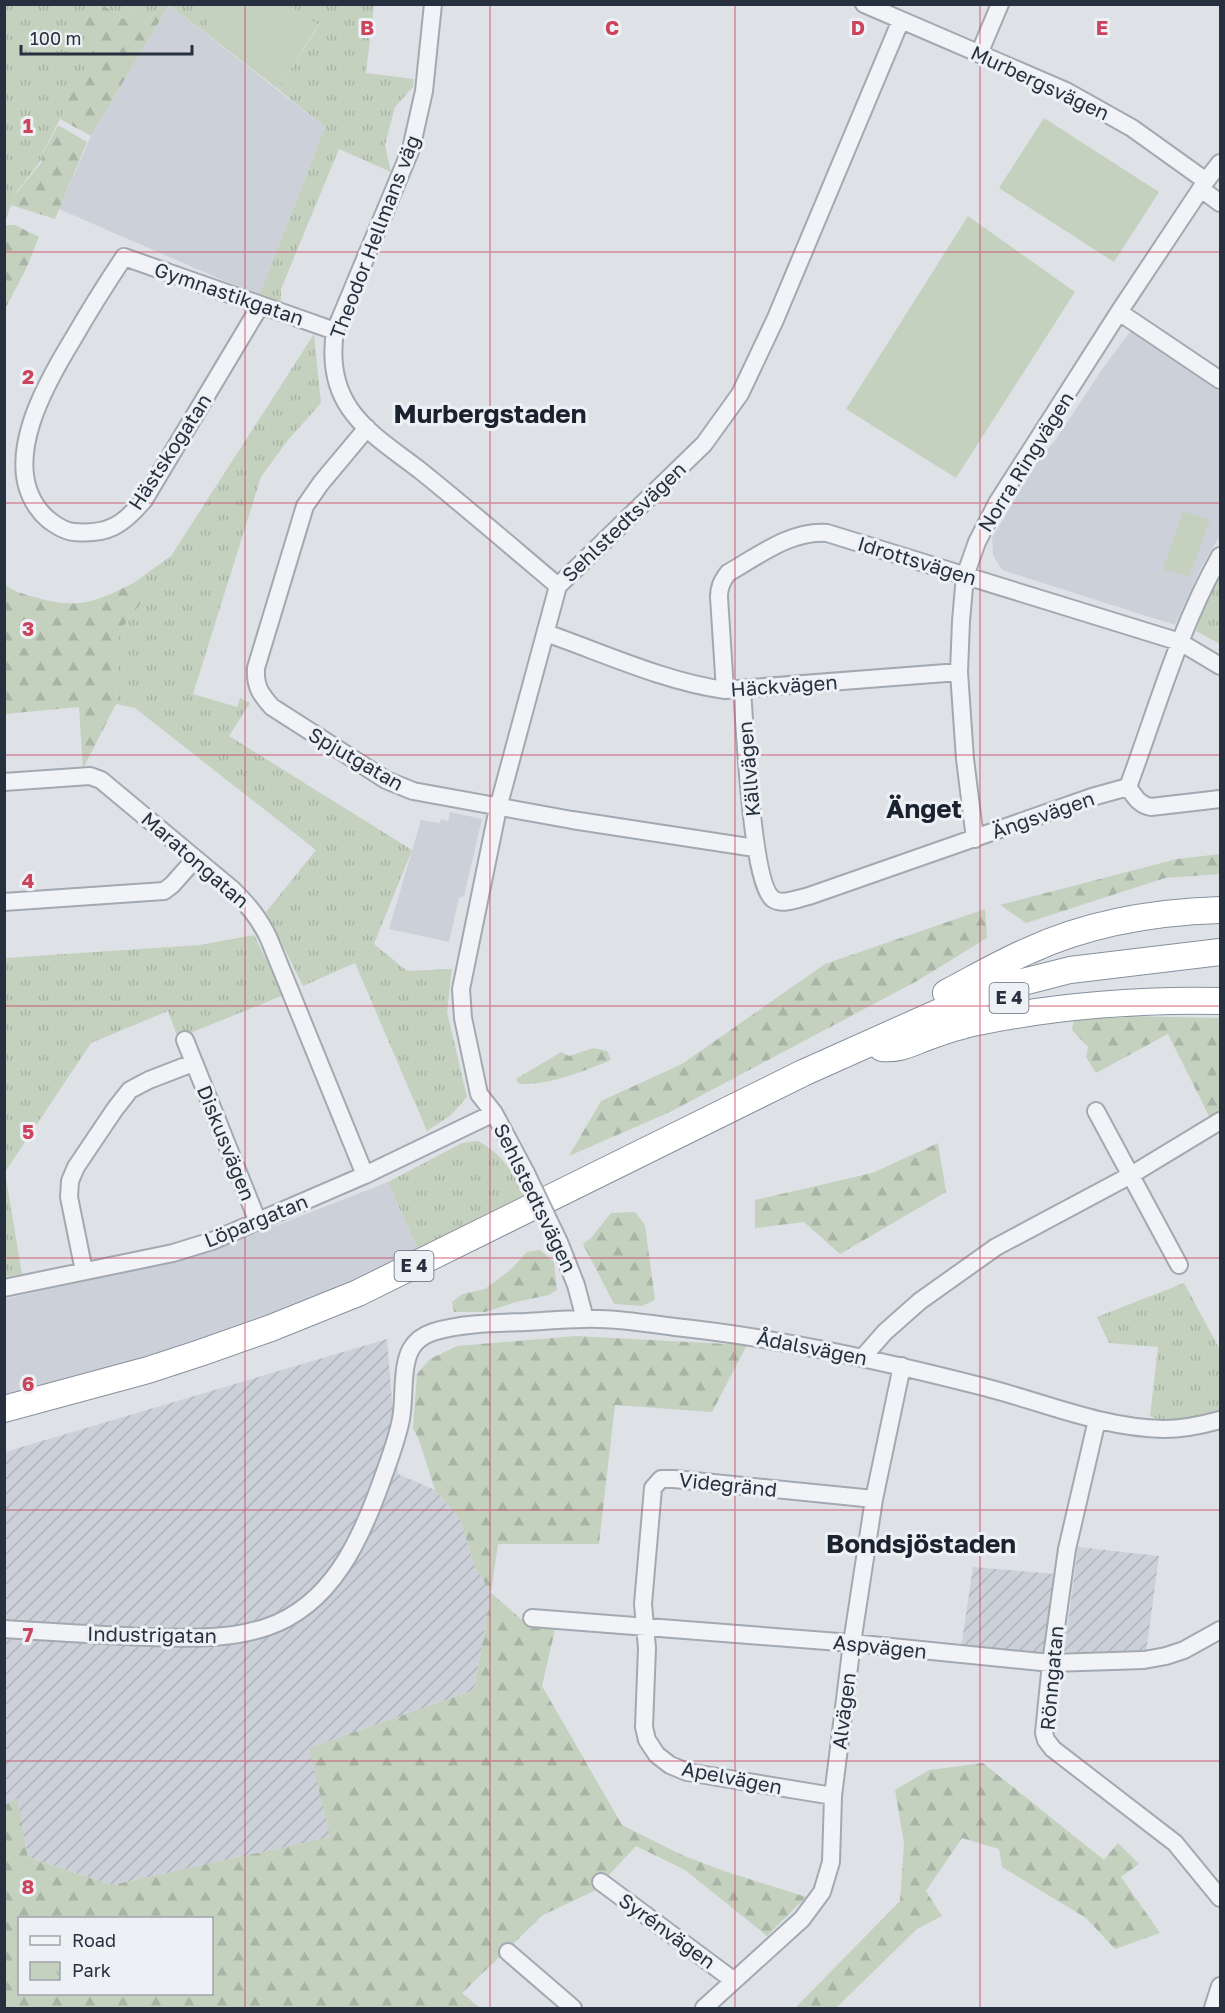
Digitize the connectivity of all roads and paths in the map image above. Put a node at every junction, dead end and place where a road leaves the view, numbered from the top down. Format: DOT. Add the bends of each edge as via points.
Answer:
graph roads {
  1 [pos="433,4"];
  2 [pos="864,4"];
  3 [pos="1000,4"];
  4 [pos="901,20"];
  5 [pos="979,54"];
  6 [pos="1221,163"];
  7 [pos="1204,185"];
  8 [pos="1221,203"];
  9 [pos="124,257"];
  10 [pos="260,306"];
  11 [pos="1119,312"];
  12 [pos="335,331"];
  13 [pos="1221,380"];
  14 [pos="367,428"];
  15 [pos="1221,556"];
  16 [pos="966,576"];
  17 [pos="558,586"];
  18 [pos="546,633"];
  19 [pos="1180,642"];
  20 [pos="1221,666"];
  21 [pos="960,672"];
  22 [pos="725,690"];
  23 [pos="742,690"];
  24 [pos="4,782"];
  25 [pos="1128,787"];
  26 [pos="1221,799"];
  27 [pos="498,808"];
  28 [pos="975,839"];
  29 [pos="755,848"];
  30 [pos="195,859"];
  31 [pos="4,902"];
  32 [pos="1221,910"];
  33 [pos="1221,952"];
  34 [pos="1221,1001"];
  35 [pos="184,1040"];
  36 [pos="887,1040"];
  37 [pos="193,1063"];
  38 [pos="1096,1111"];
  39 [pos="494,1113"];
  40 [pos="1221,1121"];
  41 [pos="365,1175"];
  42 [pos="1131,1175"];
  43 [pos="258,1222"];
  44 [pos="1179,1265"];
  45 [pos="84,1271"];
  46 [pos="4,1288"];
  47 [pos="585,1318"];
  48 [pos="863,1357"];
  49 [pos="408,1358"];
  50 [pos="902,1366"];
  51 [pos="4,1408"];
  52 [pos="1097,1420"];
  53 [pos="1221,1420"];
  54 [pos="4,1422"];
  55 [pos="874,1499"];
  56 [pos="532,1618"];
  57 [pos="644,1627"];
  58 [pos="4,1629"];
  59 [pos="1221,1629"];
  60 [pos="852,1643"];
  61 [pos="1051,1664"];
  62 [pos="833,1796"];
  63 [pos="601,1882"];
  64 [pos="1221,1898"];
  65 [pos="508,1952"];
  66 [pos="734,1980"];
  67 [pos="1221,1986"];
  68 [pos="573,2008"];
  69 [pos="704,2008"];
  70 [pos="1213,2008"];
  1 -- 12 [label="street, Theodor Hellmans väg" via="424,91 411,149"];
  2 -- 4 [label="street, Murbergsvägen"];
  3 -- 5 [label="street"];
  4 -- 5 [label="street, Murbergsvägen"];
  4 -- 17 [label="street, Sehlstedtsvägen" via="740,394 681,469"];
  5 -- 7 [label="street, Murbergsvägen" via="1066,91 1132,128"];
  6 -- 7 [label="street, Norra Ringvägen"];
  7 -- 8 [label="street, Murbergsvägen"];
  7 -- 11 [label="street, Norra Ringvägen"];
  9 -- 10 [label="street, Gymnastikgatan"];
  9 -- 10 [label="street, Hästskogatan" via="46,384 32,414 25,447 26,483 32,499 42,514 69,532 105,532 137,508"];
  10 -- 12 [label="street, Gymnastikgatan"];
  11 -- 13 [label="street"];
  11 -- 16 [label="street, Norra Ringvägen" via="996,503"];
  12 -- 14 [label="street, Theodor Hellmans väg" via="332,350 340,389 350,409"];
  14 -- 17 [label="street, Theodor Hellmans väg"];
  14 -- 27 [label="street, Spjutgatan" via="305,506 256,668 260,695 392,783"];
  15 -- 19 [label="street"];
  16 -- 19 [label="street, Idrottsvägen"];
  16 -- 21 [label="street, Norra Ringvägen"];
  16 -- 22 [label="street, Idrottsvägen" via="827,533 807,533 783,542 728,573 719,588"];
  17 -- 18 [label="street, Sehlstedtsvägen"];
  18 -- 22 [label="street, Häckvägen" via="676,679"];
  18 -- 27 [label="street, Sehlstedtsvägen"];
  19 -- 20 [label="street, Idrottsvägen"];
  19 -- 25 [label="street"];
  21 -- 23 [label="street, Häckvägen"];
  21 -- 28 [label="street, Norra Ringvägen"];
  22 -- 23 [label="street, Häckvägen"];
  23 -- 29 [label="street, Källvägen"];
  24 -- 30 [label="street, Maratongatan" via="90,776 101,780"];
  25 -- 26 [label="street" via="1137,801 1151,807"];
  25 -- 28 [label="street, Ängsvägen"];
  27 -- 29 [label="street, Spjutgatan"];
  27 -- 39 [label="street, Sehlstedtsvägen" via="461,989 478,1094"];
  28 -- 29 [label="street, Ängsvägen" via="783,902 773,899 767,890"];
  30 -- 31 [label="street" via="164,891"];
  30 -- 41 [label="street, Maratongatan" via="233,890 262,922"];
  32 -- 36 [label="highway, E 4" via="1164,913 1119,921 1044,944 913,1013"];
  33 -- 36 [label="highway, E 4" via="1070,970 1011,985 964,1001"];
  34 -- 36 [label="highway, E 4" via="1162,1001 1022,1013 942,1032 895,1049"];
  35 -- 37 [label="street, Diskusvägen"];
  36 -- 51 [label="highway, E 4" via="803,1072 358,1293 148,1370"];
  36 -- 54 [label="highway, E 4" via="447,1262 326,1318 188,1370"];
  37 -- 43 [label="street, Diskusvägen"];
  37 -- 45 [label="street, Diskusvägen" via="130,1090 76,1167 69,1197"];
  38 -- 42 [label="street"];
  39 -- 41 [label="street, Löpargatan"];
  39 -- 47 [label="street, Sehlstedtsvägen, bridge" via="559,1242"];
  40 -- 42 [label="street"];
  41 -- 43 [label="street, Löpargatan"];
  42 -- 44 [label="street"];
  42 -- 48 [label="street" via="996,1247 955,1274 920,1300"];
  43 -- 45 [label="street, Löpargatan" via="173,1253"];
  45 -- 46 [label="street, Löpargatan"];
  47 -- 48 [label="street, Ådalsvägen" via="703,1330"];
  47 -- 49 [label="street, Ådalsvägen" via="431,1332 419,1339"];
  48 -- 50 [label="street, Ådalsvägen"];
  49 -- 58 [label="street, Industrigatan" via="397,1436 363,1530 330,1584 301,1609 273,1625 216,1638"];
  50 -- 52 [label="street, Ådalsvägen"];
  50 -- 55 [label="street, Alvägen"];
  52 -- 53 [label="street, Ådalsvägen" via="1167,1429"];
  52 -- 61 [label="street, Rönngatan" via="1067,1549"];
  55 -- 57 [label="street, Videgränd" via="661,1479 653,1488 651,1502"];
  55 -- 60 [label="street, Alvägen"];
  56 -- 57 [label="street, Aspvägen"];
  57 -- 60 [label="street, Aspvägen"];
  57 -- 62 [label="street, Apelvägen" via="644,1727 657,1755 670,1766 687,1772"];
  59 -- 61 [label="street, Aspvägen" via="1166,1656"];
  60 -- 61 [label="street, Aspvägen"];
  60 -- 62 [label="street, Alvägen"];
  61 -- 64 [label="street, Rönngatan" via="1044,1723 1046,1740 1175,1843"];
  62 -- 66 [label="street, Alvägen" via="831,1862 822,1892 802,1919"];
  63 -- 66 [label="street, Syrénvägen"];
  65 -- 68 [label="street"];
  66 -- 69 [label="street, Alvägen"];
  67 -- 70 [label="street"];
}
